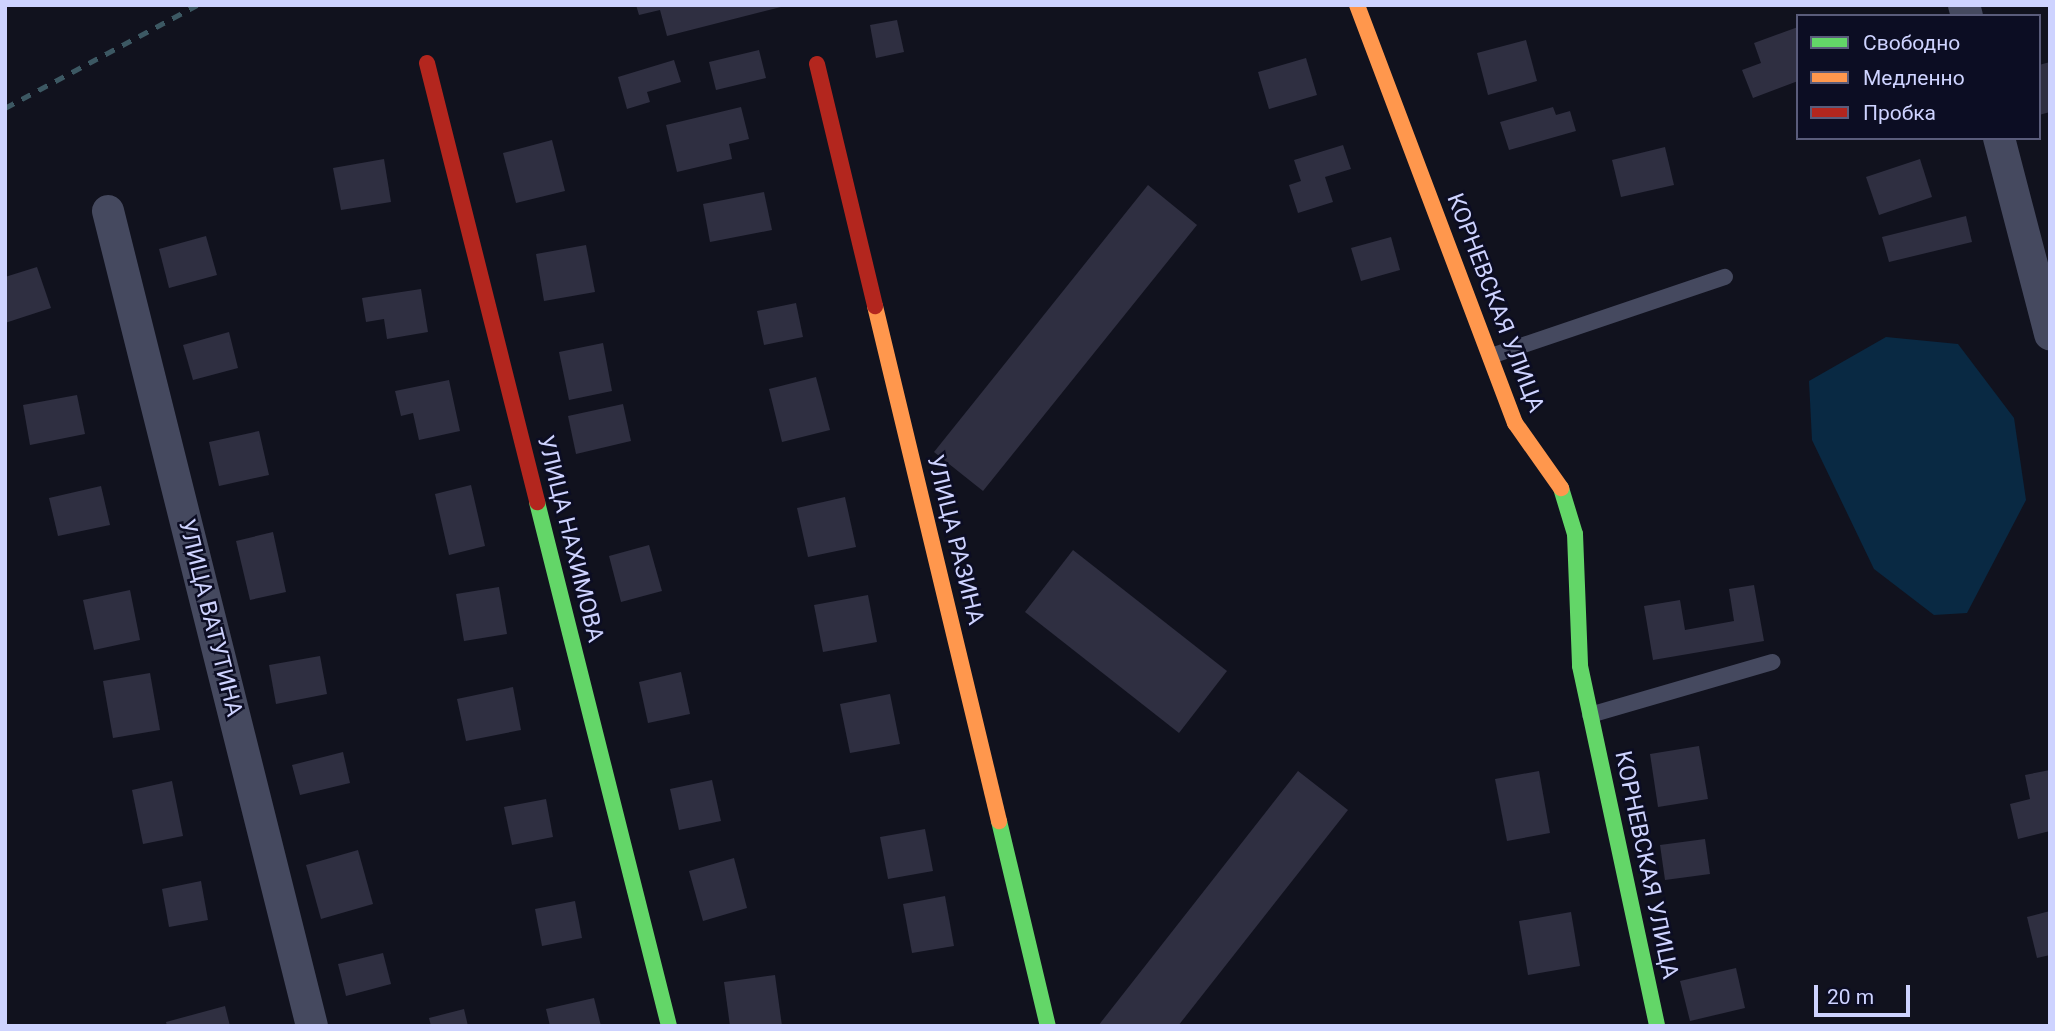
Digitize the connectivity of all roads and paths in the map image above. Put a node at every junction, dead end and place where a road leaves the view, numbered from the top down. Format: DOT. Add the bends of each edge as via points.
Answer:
graph roads {
  1 [pos="1357,5"];
  2 [pos="426,64"];
  3 [pos="817,64"];
  4 [pos="2000,140"];
  5 [pos="108,211"];
  6 [pos="1725,277"];
  7 [pos="2047,314"];
  8 [pos="1491,356"];
  9 [pos="1772,662"];
  10 [pos="1590,715"];
  11 [pos="312,1026"];
  12 [pos="669,1026"];
  13 [pos="1048,1026"];
  14 [pos="1657,1026"];
  1 -- 8 [label="street, КОРНЕВСКАЯ УЛИЦА"];
  2 -- 12 [label="street, УЛИЦА НАХИМОВА"];
  3 -- 13 [label="street, УЛИЦА РАЗИНА"];
  4 -- 7 [label="street"];
  5 -- 11 [label="street, УЛИЦА ВАТУТИНА"];
  6 -- 8 [label="lane"];
  8 -- 10 [label="street, КОРНЕВСКАЯ УЛИЦА" via="1515,423 1562,489 1575,534 1575,608"];
  9 -- 10 [label="lane"];
  10 -- 14 [label="street, КОРНЕВСКАЯ УЛИЦА"];
}
